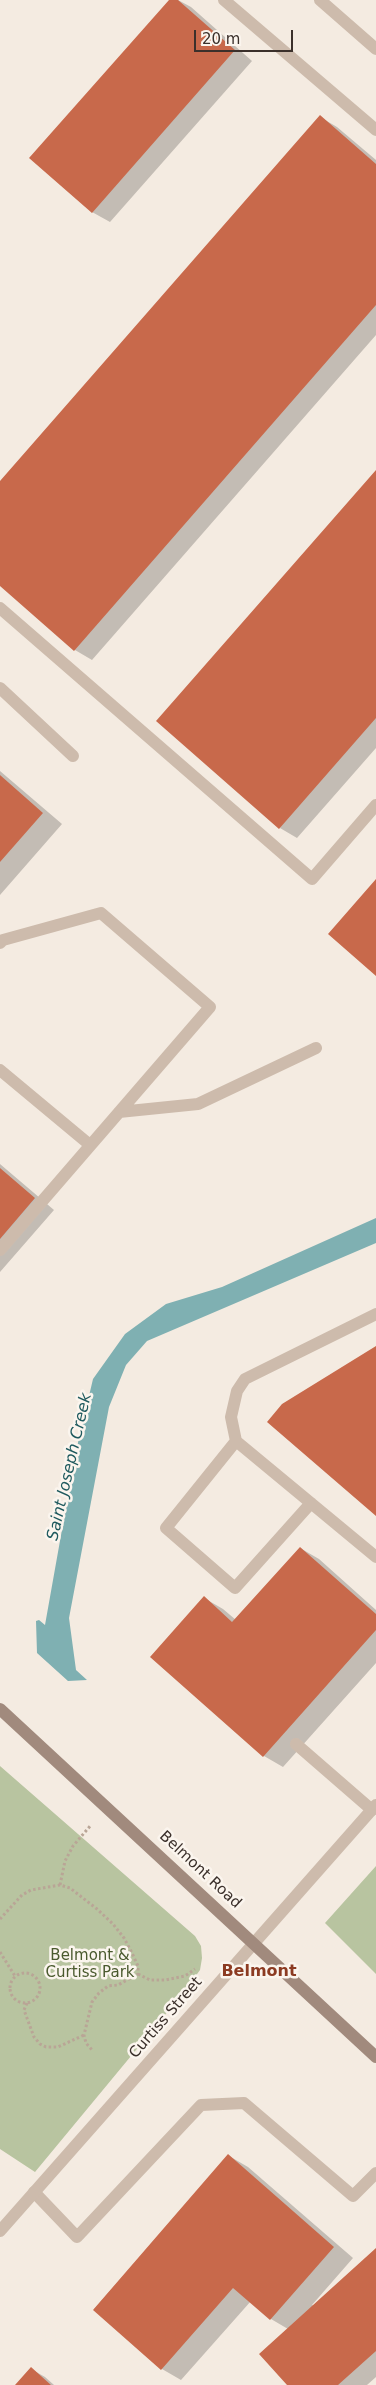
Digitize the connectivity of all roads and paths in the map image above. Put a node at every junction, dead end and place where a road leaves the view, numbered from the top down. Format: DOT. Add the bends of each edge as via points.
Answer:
graph roads {
  1 [pos="224,0"];
  2 [pos="320,0"];
  3 [pos="376,49"];
  4 [pos="376,130"];
  5 [pos="0,608"];
  6 [pos="0,688"];
  7 [pos="73,756"];
  8 [pos="376,806"];
  9 [pos="0,943"];
  10 [pos="316,1048"];
  11 [pos="0,1070"];
  12 [pos="118,1112"];
  13 [pos="90,1145"];
  14 [pos="0,1250"];
  15 [pos="376,1314"];
  16 [pos="236,1441"];
  17 [pos="311,1503"];
  18 [pos="376,1557"];
  19 [pos="0,1708"];
  20 [pos="296,1744"];
  21 [pos="106,1806"];
  22 [pos="374,1808"];
  23 [pos="60,1885"];
  24 [pos="0,1919"];
  25 [pos="254,1943"];
  26 [pos="0,1952"];
  27 [pos="195,1968"];
  28 [pos="138,1974"];
  29 [pos="15,1976"];
  30 [pos="27,2003"];
  31 [pos="84,2035"];
  32 [pos="92,2050"];
  33 [pos="376,2057"];
  34 [pos="376,2173"];
  35 [pos="34,2192"];
  36 [pos="0,2231"];
  1 -- 4 [label="street"];
  2 -- 3 [label="street"];
  5 -- 8 [label="street" via="312,879"];
  6 -- 7 [label="street"];
  9 -- 12 [label="street" via="101,913 210,1007"];
  10 -- 12 [label="street" via="198,1104"];
  11 -- 13 [label="street"];
  12 -- 13 [label="street"];
  13 -- 14 [label="street"];
  15 -- 16 [label="street" via="245,1380 237,1392 231,1417"];
  16 -- 17 [label="street"];
  16 -- 17 [label="street" via="166,1528 235,1588"];
  17 -- 18 [label="street"];
  19 -- 21 [label="main road, Belmont Road"];
  20 -- 22 [label="street"];
  21 -- 23 [label="path" via="73,1846 61,1872"];
  21 -- 25 [label="main road, Belmont Road"];
  22 -- 25 [label="street, Curtiss Street"];
  23 -- 24 [label="path" via="31,1890 22,1895"];
  23 -- 28 [label="path" via="80,1895 113,1924 132,1952"];
  25 -- 33 [label="main road, Belmont Road"];
  25 -- 35 [label="street, Curtiss Street"];
  26 -- 29 [label="path"];
  27 -- 28 [label="path" via="185,1976 165,1980 150,1980"];
  28 -- 31 [label="path" via="99,1993 92,2002"];
  29 -- 30 [label="path" via="10,1985 11,1994 17,2001"];
  29 -- 30 [label="path" via="29,1974 39,1984 38,1994"];
  30 -- 31 [label="path" via="24,2010 40,2044 58,2047"];
  31 -- 32 [label="path"];
  34 -- 35 [label="street" via="353,2196 244,2103 201,2105 77,2237"];
  35 -- 36 [label="street, Curtiss Street"];
}
